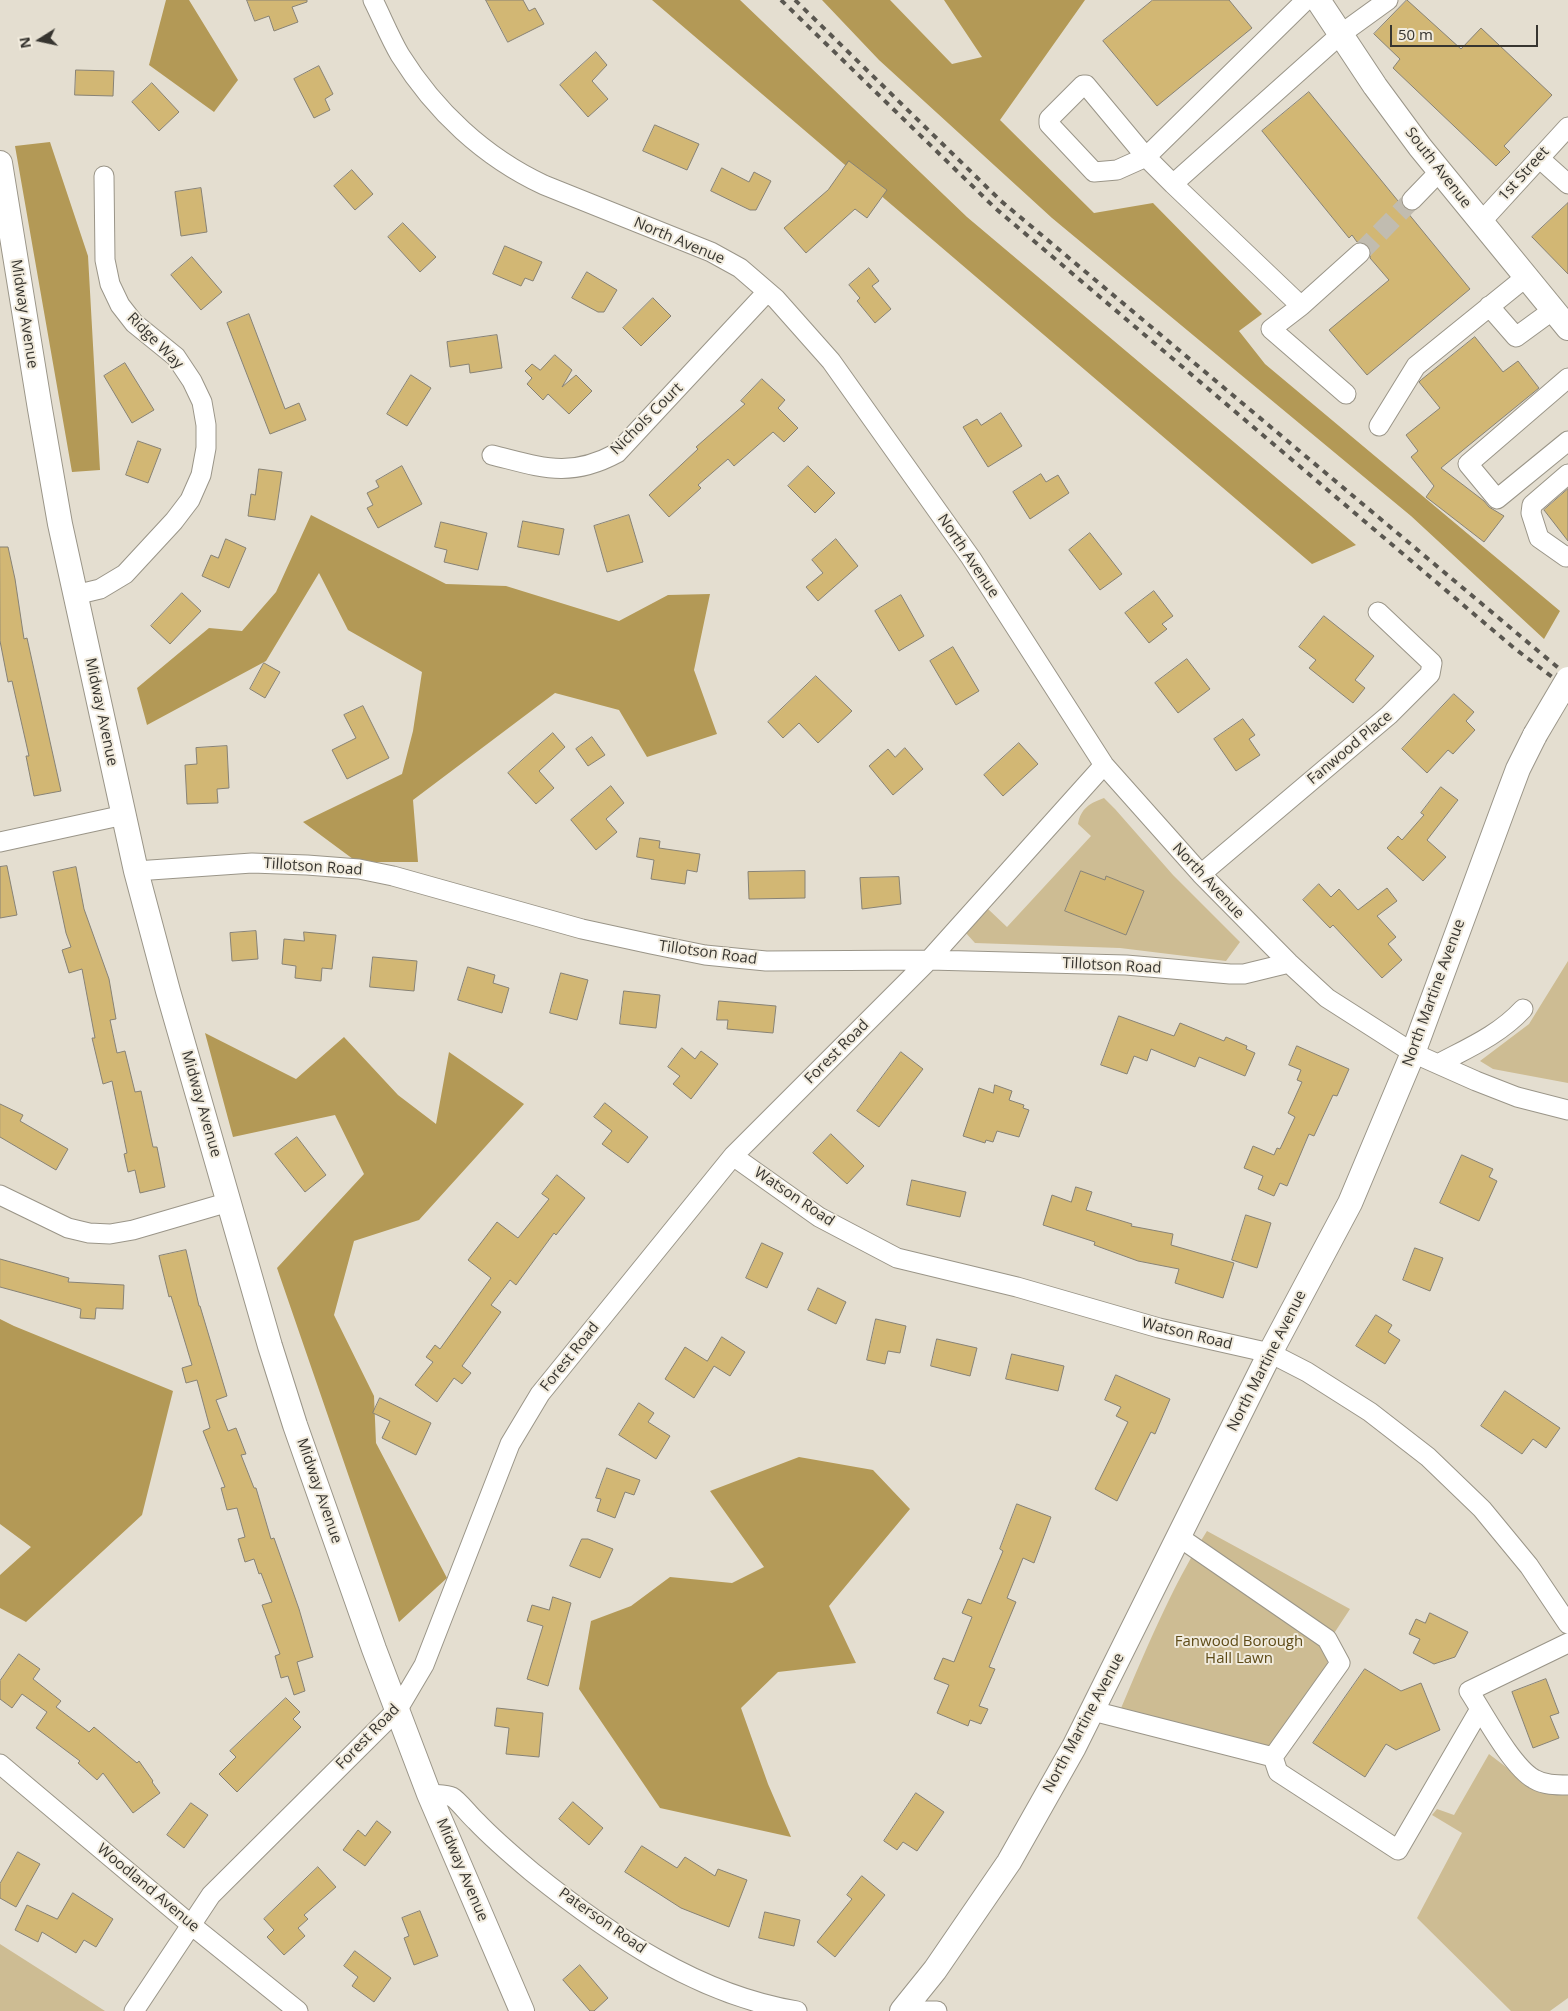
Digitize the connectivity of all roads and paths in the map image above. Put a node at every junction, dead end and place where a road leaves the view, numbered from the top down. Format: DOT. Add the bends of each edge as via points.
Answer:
graph roads {
  1 [pos="373,0"];
  2 [pos="1306,0"];
  3 [pos="1318,0"];
  4 [pos="1388,0"];
  5 [pos="1340,34"];
  6 [pos="1568,127"];
  7 [pos="1146,157"];
  8 [pos="1539,158"];
  9 [pos="0,163"];
  10 [pos="1440,171"];
  11 [pos="104,176"];
  12 [pos="1173,184"];
  13 [pos="1568,184"];
  14 [pos="1412,200"];
  15 [pos="1481,222"];
  16 [pos="1360,253"];
  17 [pos="1526,277"];
  18 [pos="767,292"];
  19 [pos="1301,306"];
  20 [pos="1489,306"];
  21 [pos="1561,319"];
  22 [pos="1568,378"];
  23 [pos="1346,394"];
  24 [pos="1379,426"];
  25 [pos="1568,442"];
  26 [pos="492,455"];
  27 [pos="1568,474"];
  28 [pos="1568,556"];
  29 [pos="75,595"];
  30 [pos="1378,612"];
  31 [pos="1568,679"];
  32 [pos="1104,765"];
  33 [pos="124,815"];
  34 [pos="0,842"];
  35 [pos="136,871"];
  36 [pos="1201,874"];
  37 [pos="929,960"];
  38 [pos="1289,963"];
  39 [pos="1523,1010"];
  40 [pos="1413,1053"];
  41 [pos="1438,1064"];
  42 [pos="1568,1110"];
  43 [pos="733,1156"];
  44 [pos="0,1195"];
  45 [pos="229,1202"];
  46 [pos="1270,1354"];
  47 [pos="1179,1537"];
  48 [pos="1568,1624"];
  49 [pos="1568,1643"];
  50 [pos="398,1709"];
  51 [pos="1480,1709"];
  52 [pos="1093,1711"];
  53 [pos="1273,1757"];
  54 [pos="0,1764"];
  55 [pos="1568,1785"];
  56 [pos="429,1794"];
  57 [pos="190,1924"];
  58 [pos="134,2011"];
  59 [pos="298,2011"];
  60 [pos="522,2011"];
  61 [pos="797,2011"];
  62 [pos="902,2011"];
  63 [pos="924,2011"];
  64 [pos="936,2011"];
  1 -- 18 [label="street, North Avenue" via="416,80 455,124 498,160 544,185 711,252 740,268"];
  2 -- 7 [label="street"];
  3 -- 5 [label="main road, South Avenue"];
  4 -- 5 [label="street"];
  5 -- 10 [label="main road, South Avenue" via="1374,86"];
  5 -- 12 [label="street"];
  6 -- 8 [label="street, 1st Street"];
  7 -- 7 [label="street" via="1086,85 1049,119 1049,124 1094,172 1117,170"];
  7 -- 12 [label="street"];
  8 -- 13 [label="street"];
  8 -- 15 [label="street, 1st Street"];
  9 -- 29 [label="main road, Midway Avenue" via="40,409"];
  10 -- 14 [label="street"];
  10 -- 15 [label="main road, South Avenue"];
  11 -- 29 [label="street, Ridge Way" via="105,260 110,284 134,323 176,357 192,381 203,410 206,448 201,475 190,500 174,521 125,574 100,589"];
  12 -- 19 [label="street"];
  15 -- 17 [label="main road, South Avenue"];
  16 -- 19 [label="street"];
  17 -- 20 [label="street"];
  17 -- 21 [label="main road, South Avenue"];
  18 -- 26 [label="street, Nichols Court" via="617,453 581,468 561,470"];
  18 -- 32 [label="street, North Avenue" via="831,362 971,558"];
  19 -- 23 [label="street" via="1271,328"];
  20 -- 21 [label="street" via="1516,337"];
  20 -- 24 [label="street" via="1416,366"];
  22 -- 25 [label="street" via="1468,464 1497,498"];
  27 -- 28 [label="street" via="1532,505 1531,513 1539,538"];
  29 -- 33 [label="main road, Midway Avenue"];
  30 -- 36 [label="street, Fanwood Place" via="1432,663 1430,674 1389,715"];
  31 -- 40 [label="main road, North Martine Avenue, bridge" via="1518,769"];
  32 -- 36 [label="street, North Avenue"];
  32 -- 37 [label="street, Forest Road"];
  33 -- 34 [label="street"];
  33 -- 35 [label="main road, Midway Avenue"];
  35 -- 37 [label="street, Tillotson Road" via="252,863 359,869 582,929 704,954 766,961"];
  35 -- 45 [label="main road, Midway Avenue"];
  36 -- 38 [label="street, North Avenue"];
  37 -- 38 [label="street, Tillotson Road" via="1126,965 1230,974 1244,974"];
  37 -- 43 [label="street, Forest Road"];
  38 -- 40 [label="street, North Avenue" via="1327,998"];
  39 -- 41 [label="street" via="1488,1038"];
  40 -- 41 [label="street, North Avenue"];
  40 -- 46 [label="main road, North Martine Avenue" via="1350,1203"];
  41 -- 42 [label="street, North Avenue" via="1517,1097"];
  43 -- 46 [label="street, Watson Road" via="819,1217 897,1258"];
  43 -- 50 [label="street, Forest Road" via="540,1394 510,1444 424,1665"];
  44 -- 45 [label="street" via="68,1228 110,1234"];
  45 -- 50 [label="main road, Midway Avenue" via="295,1425"];
  46 -- 47 [label="main road, North Martine Avenue"];
  46 -- 48 [label="street, Watson Road" via="1307,1372 1370,1412 1428,1457 1482,1509 1529,1566"];
  47 -- 52 [label="main road, North Martine Avenue"];
  47 -- 53 [label="street" via="1327,1639 1340,1663"];
  49 -- 51 [label="street" via="1469,1691"];
  50 -- 56 [label="main road, Midway Avenue"];
  50 -- 57 [label="street, Forest Road" via="211,1895"];
  51 -- 53 [label="street" via="1398,1850 1278,1772"];
  51 -- 55 [label="street" via="1519,1768 1535,1780"];
  52 -- 53 [label="street"];
  52 -- 62 [label="main road, North Martine Avenue" via="1009,1862 935,1970"];
  54 -- 57 [label="street, Woodland Avenue"];
  56 -- 60 [label="main road, Midway Avenue"];
  56 -- 61 [label="street, Paterson Road" via="452,1797 532,1872 660,1961 720,1990"];
  57 -- 58 [label="street, Forest Road"];
  57 -- 59 [label="street, Woodland Avenue"];
  63 -- 64 [label="street"];
}
